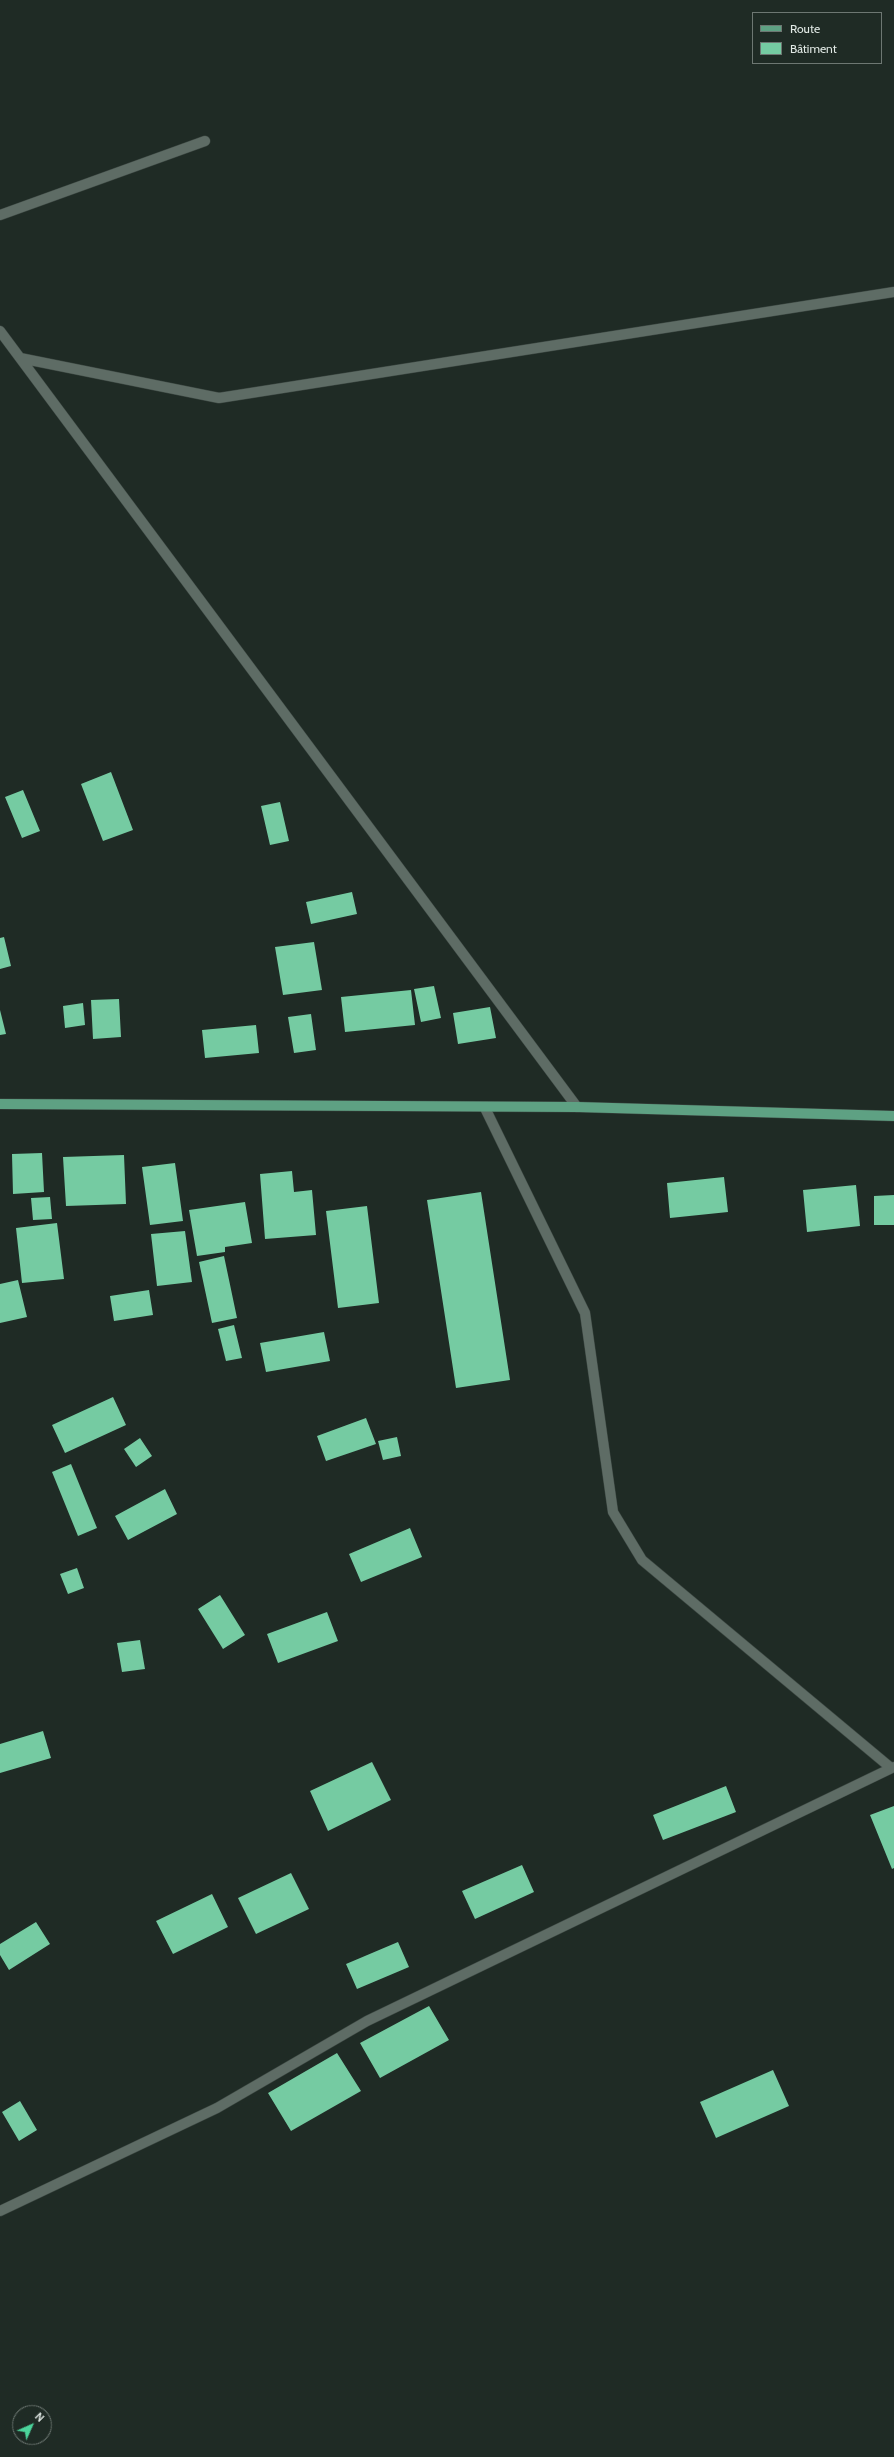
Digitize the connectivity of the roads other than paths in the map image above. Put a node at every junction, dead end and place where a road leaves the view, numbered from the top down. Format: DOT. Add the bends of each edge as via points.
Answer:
graph roads {
  1 [pos="205,141"];
  2 [pos="0,215"];
  3 [pos="894,292"];
  4 [pos="0,331"];
  5 [pos="20,358"];
  6 [pos="0,1104"];
  7 [pos="577,1107"];
  8 [pos="485,1108"];
  9 [pos="894,1116"];
  10 [pos="893,1768"];
  11 [pos="0,2211"];
  1 -- 2 [label="street"];
  3 -- 5 [label="street" via="219,398"];
  4 -- 5 [label="street"];
  5 -- 7 [label="street"];
  6 -- 8 [label="main road"];
  7 -- 8 [label="main road"];
  7 -- 9 [label="main road"];
  8 -- 10 [label="street" via="585,1313 613,1512 642,1560"];
  10 -- 11 [label="street" via="367,2021 217,2108"];
}
